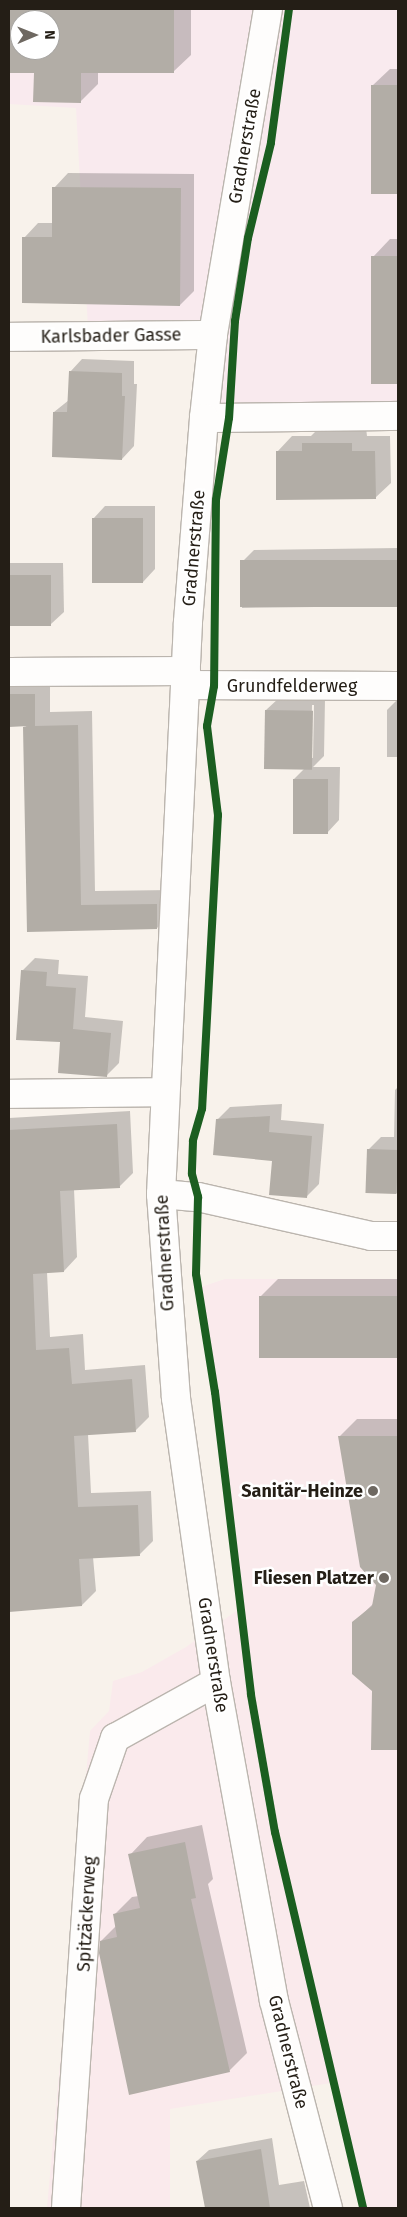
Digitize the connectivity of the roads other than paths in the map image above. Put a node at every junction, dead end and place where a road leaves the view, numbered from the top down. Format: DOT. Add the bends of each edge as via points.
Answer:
graph roads {
  1 [pos="268,9"];
  2 [pos="213,335"];
  3 [pos="9,337"];
  4 [pos="398,416"];
  5 [pos="204,418"];
  6 [pos="9,672"];
  7 [pos="186,678"];
  8 [pos="398,686"];
  9 [pos="165,1092"];
  10 [pos="9,1094"];
  11 [pos="162,1194"];
  12 [pos="398,1236"];
  13 [pos="216,1682"];
  14 [pos="66,2208"];
  15 [pos="328,2208"];
  1 -- 2 [label="main road, Gradnerstraße"];
  2 -- 3 [label="main road, Karlsbader Gasse"];
  2 -- 5 [label="main road, Gradnerstraße"];
  4 -- 5 [label="main road"];
  5 -- 7 [label="main road, Gradnerstraße"];
  6 -- 7 [label="main road, Grundfelderweg"];
  7 -- 8 [label="main road, Grundfelderweg"];
  7 -- 9 [label="main road, Gradnerstraße"];
  9 -- 10 [label="main road"];
  9 -- 11 [label="main road, Gradnerstraße"];
  11 -- 12 [label="main road" via="198,1197 370,1236"];
  11 -- 13 [label="main road, Gradnerstraße" via="176,1398"];
  13 -- 14 [label="main road, Spitzäckerweg" via="114,1738 94,1799"];
  13 -- 15 [label="main road, Gradnerstraße" via="274,2001"];
}
